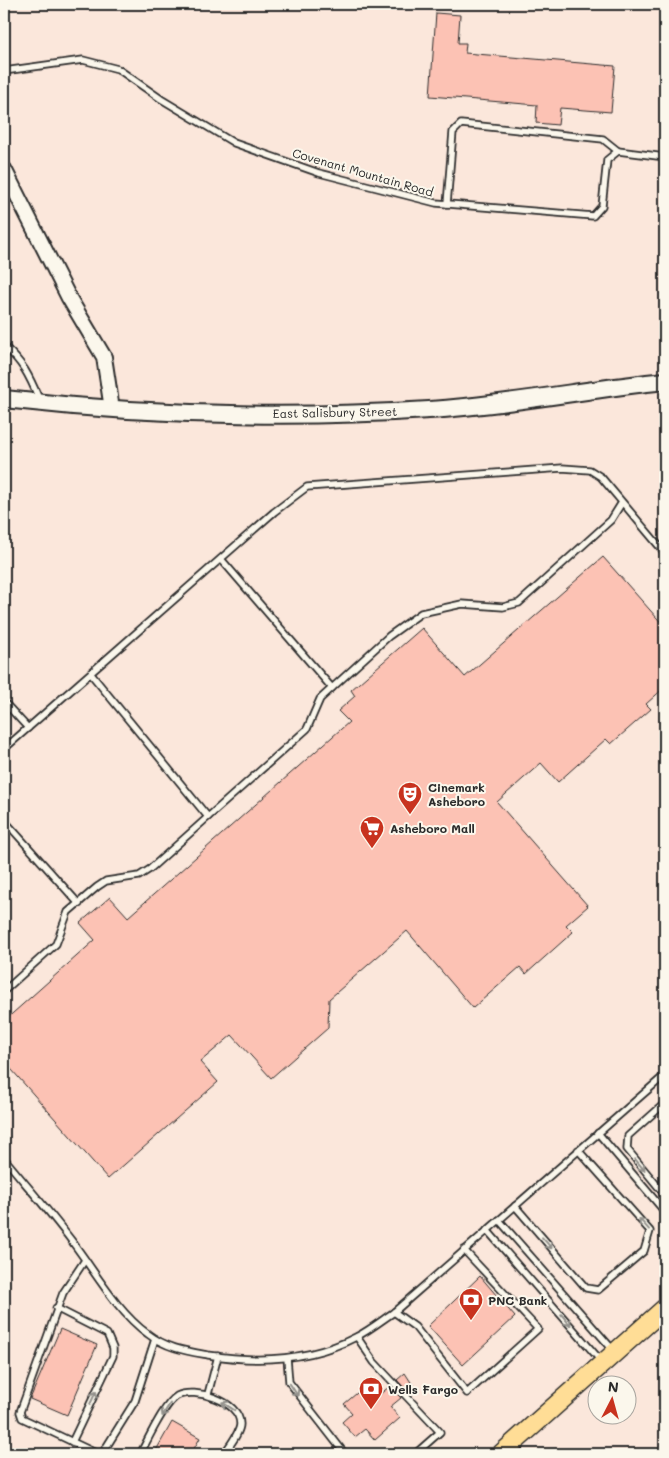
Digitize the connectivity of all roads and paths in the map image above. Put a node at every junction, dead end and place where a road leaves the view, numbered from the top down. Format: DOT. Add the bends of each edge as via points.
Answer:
graph roads {
  1 [pos="4,71"];
  2 [pos="618,151"];
  3 [pos="665,157"];
  4 [pos="4,169"];
  5 [pos="447,204"];
  6 [pos="4,346"];
  7 [pos="665,381"];
  8 [pos="4,399"];
  9 [pos="40,403"];
  10 [pos="112,409"];
  11 [pos="621,504"];
  12 [pos="665,553"];
  13 [pos="221,559"];
  14 [pos="91,674"];
  15 [pos="332,688"];
  16 [pos="4,702"];
  17 [pos="28,728"];
  18 [pos="4,749"];
  19 [pos="208,817"];
  20 [pos="4,820"];
  21 [pos="79,904"];
  22 [pos="4,991"];
  23 [pos="664,1078"];
  24 [pos="665,1103"];
  25 [pos="598,1133"];
  26 [pos="578,1150"];
  27 [pos="4,1158"];
  28 [pos="665,1194"];
  29 [pos="514,1206"];
  30 [pos="665,1212"];
  31 [pos="499,1220"];
  32 [pos="487,1230"];
  33 [pos="464,1250"];
  34 [pos="85,1260"];
  35 [pos="56,1308"];
  36 [pos="665,1308"];
  37 [pos="394,1312"];
  38 [pos="357,1337"];
  39 [pos="156,1339"];
  40 [pos="218,1356"];
  41 [pos="287,1358"];
  42 [pos="609,1358"];
  43 [pos="208,1394"];
  44 [pos="72,1442"];
  45 [pos="100,1454"];
  46 [pos="140,1454"];
  47 [pos="224,1454"];
  48 [pos="345,1454"];
  49 [pos="415,1454"];
  50 [pos="501,1454"];
  1 -- 5 [label="lane, Covenant Mountain Road" via="83,60 118,69 234,143 319,173"];
  2 -- 3 [label="lane"];
  2 -- 5 [label="lane, Covenant Mountain Road" via="607,160 602,206 593,216"];
  2 -- 5 [label="lane" via="603,138 461,124 453,132"];
  4 -- 10 [label="street" via="69,298 99,347 106,366"];
  6 -- 9 [label="lane" via="28,372"];
  7 -- 10 [label="main road, East Salisbury Street" via="430,410 273,414"];
  8 -- 9 [label="main road, East Salisbury Street"];
  9 -- 10 [label="main road, East Salisbury Street"];
  11 -- 12 [label="lane"];
  11 -- 13 [label="lane" via="601,477 590,470 573,468 314,485 294,495"];
  11 -- 15 [label="lane" via="612,520 519,603 503,607 462,604 421,613 389,636"];
  13 -- 14 [label="lane"];
  13 -- 15 [label="lane"];
  14 -- 17 [label="lane"];
  14 -- 19 [label="lane"];
  15 -- 19 [label="lane" via="320,699 307,729"];
  16 -- 17 [label="lane"];
  17 -- 18 [label="lane"];
  19 -- 21 [label="lane" via="150,869 139,876 106,882"];
  20 -- 21 [label="lane"];
  21 -- 22 [label="lane" via="68,912 56,944"];
  23 -- 25 [label="lane"];
  24 -- 28 [label="lane, one-way" via="628,1136 627,1149"];
  25 -- 26 [label="lane"];
  25 -- 30 [label="lane"];
  26 -- 29 [label="lane"];
  29 -- 26 [label="lane, one-way" via="586,1288 598,1290 644,1251 650,1231"];
  27 -- 34 [label="lane"];
  29 -- 31 [label="lane"];
  31 -- 32 [label="lane"];
  31 -- 42 [label="lane"];
  32 -- 33 [label="lane"];
  32 -- 42 [label="lane, one-way"];
  33 -- 37 [label="lane"];
  33 -- 37 [label="lane" via="538,1329 467,1393 415,1327"];
  34 -- 35 [label="lane"];
  34 -- 39 [label="lane" via="116,1302 146,1334"];
  35 -- 44 [label="lane" via="20,1412 22,1418"];
  44 -- 35 [label="lane, one-way" via="114,1348 107,1334"];
  36 -- 42 [label="main road"];
  37 -- 38 [label="lane"];
  38 -- 41 [label="lane" via="320,1351"];
  38 -- 49 [label="lane" via="374,1362 440,1432"];
  39 -- 40 [label="lane" via="164,1345"];
  39 -- 45 [label="lane" via="135,1401"];
  40 -- 41 [label="lane" via="251,1360"];
  40 -- 43 [label="lane"];
  41 -- 48 [label="lane, one-way" via="289,1382"];
  42 -- 50 [label="main road"];
  43 -- 46 [label="lane, one-way" via="184,1394 173,1400"];
  47 -- 43 [label="lane, one-way" via="239,1428 239,1417 232,1407"];
  44 -- 45 [label="lane"];
}
